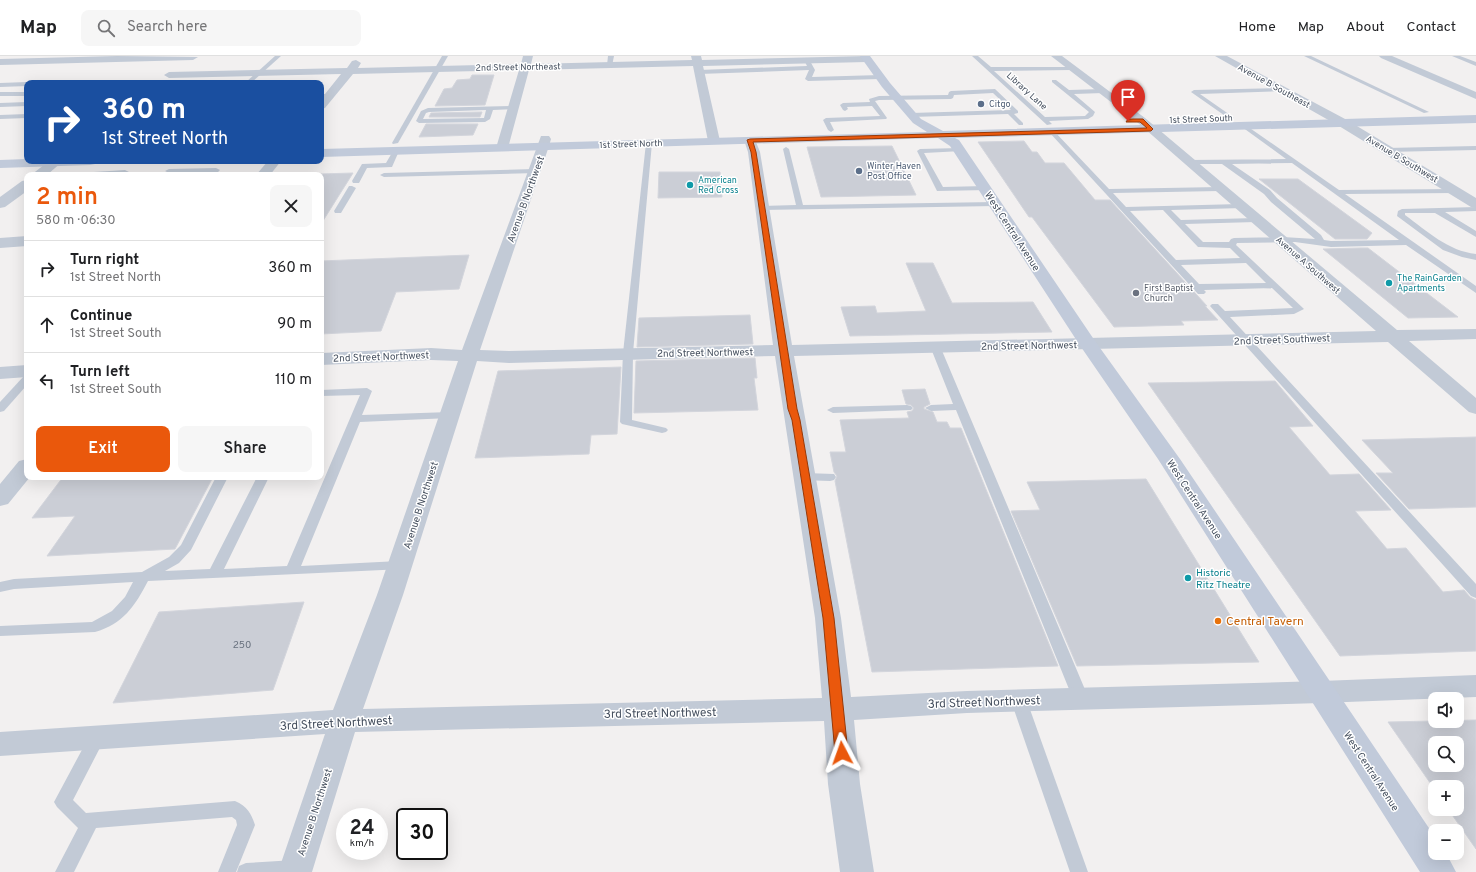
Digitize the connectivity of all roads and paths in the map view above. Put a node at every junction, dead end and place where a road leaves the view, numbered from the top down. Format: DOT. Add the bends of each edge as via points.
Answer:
graph roads {
  1 [pos="278,56"];
  2 [pos="362,56"];
  3 [pos="445,56"];
  4 [pos="975,56"];
  5 [pos="1056,56"];
  6 [pos="1220,56"];
  7 [pos="1306,56"];
  8 [pos="1384,56"];
  9 [pos="1455,56"];
  10 [pos="194,57"];
  11 [pos="866,57"];
  12 [pos="31,58"];
  13 [pos="780,58"];
  14 [pos="833,58"];
  15 [pos="611,60"];
  16 [pos="526,61"];
  17 [pos="0,62"];
  18 [pos="697,63"];
  19 [pos="809,64"];
  20 [pos="1476,64"];
  21 [pos="438,68"];
  22 [pos="1071,68"];
  23 [pos="990,69"];
  24 [pos="349,71"];
  25 [pos="259,73"];
  26 [pos="6,75"];
  27 [pos="169,75"];
  28 [pos="880,77"];
  29 [pos="163,80"];
  30 [pos="251,80"];
  31 [pos="1054,81"];
  32 [pos="24,84"];
  33 [pos="0,85"];
  34 [pos="1282,90"];
  35 [pos="1103,91"];
  36 [pos="1068,92"];
  37 [pos="0,94"];
  38 [pos="24,94"];
  39 [pos="325,96"];
  40 [pos="1476,96"];
  41 [pos="948,97"];
  42 [pos="896,98"];
  43 [pos="930,98"];
  44 [pos="935,103"];
  45 [pos="24,104"];
  46 [pos="874,104"];
  47 [pos="0,105"];
  48 [pos="490,108"];
  49 [pos="513,108"];
  50 [pos="861,108"];
  51 [pos="939,108"];
  52 [pos="959,109"];
  53 [pos="1476,111"];
  54 [pos="1013,112"];
  55 [pos="1036,112"];
  56 [pos="1426,112"];
  57 [pos="944,114"];
  58 [pos="911,115"];
  59 [pos="1328,115"];
  60 [pos="24,116"];
  61 [pos="0,117"];
  62 [pos="868,118"];
  63 [pos="1231,118"];
  64 [pos="852,119"];
  65 [pos="1476,119"];
  66 [pos="1072,120"];
  67 [pos="1343,123"];
  68 [pos="1021,124"];
  69 [pos="1048,125"];
  70 [pos="1146,125"];
  71 [pos="872,126"];
  72 [pos="1244,126"];
  73 [pos="925,127"];
  74 [pos="831,130"];
  75 [pos="942,135"];
  76 [pos="713,138"];
  77 [pos="750,140"];
  78 [pos="544,142"];
  79 [pos="649,143"];
  80 [pos="324,144"];
  81 [pos="503,144"];
  82 [pos="396,147"];
  83 [pos="1476,148"];
  84 [pos="786,149"];
  85 [pos="960,150"];
  86 [pos="1387,150"];
  87 [pos="324,153"];
  88 [pos="24,154"];
  89 [pos="0,155"];
  90 [pos="1224,161"];
  91 [pos="1292,161"];
  92 [pos="1188,162"];
  93 [pos="24,163"];
  94 [pos="0,164"];
  95 [pos="53,164"];
  96 [pos="272,164"];
  97 [pos="169,171"];
  98 [pos="534,171"];
  99 [pos="43,172"];
  100 [pos="214,172"];
  101 [pos="265,172"];
  102 [pos="384,175"];
  103 [pos="24,188"];
  104 [pos="985,188"];
  105 [pos="1220,189"];
  106 [pos="1107,191"];
  107 [pos="1454,191"];
  108 [pos="1336,192"];
  109 [pos="0,204"];
  110 [pos="995,204"];
  111 [pos="1476,204"];
  112 [pos="1240,206"];
  113 [pos="800,207"];
  114 [pos="762,208"];
  115 [pos="1165,208"];
  116 [pos="1124,209"];
  117 [pos="1436,210"];
  118 [pos="1476,210"];
  119 [pos="338,211"];
  120 [pos="1256,220"];
  121 [pos="1178,222"];
  122 [pos="1476,236"];
  123 [pos="1279,240"];
  124 [pos="1320,241"];
  125 [pos="0,242"];
  126 [pos="24,242"];
  127 [pos="1408,242"];
  128 [pos="1232,245"];
  129 [pos="1476,257"];
  130 [pos="1248,260"];
  131 [pos="1174,262"];
  132 [pos="1275,285"];
  133 [pos="1476,290"];
  134 [pos="1476,334"];
  135 [pos="1392,336"];
  136 [pos="1245,340"];
  137 [pos="1088,344"];
  138 [pos="935,346"];
  139 [pos="784,350"];
  140 [pos="628,353"];
  141 [pos="469,356"];
  142 [pos="324,359"];
  143 [pos="24,372"];
  144 [pos="0,373"];
  145 [pos="24,382"];
  146 [pos="324,393"];
  147 [pos="960,407"];
  148 [pos="906,408"];
  149 [pos="931,408"];
  150 [pos="1476,408"];
  151 [pos="0,409"];
  152 [pos="834,410"];
  153 [pos="450,415"];
  154 [pos="355,419"];
  155 [pos="662,430"];
  156 [pos="24,470"];
  157 [pos="805,477"];
  158 [pos="830,477"];
  159 [pos="220,480"];
  160 [pos="262,480"];
  161 [pos="0,499"];
  162 [pos="399,566"];
  163 [pos="292,570"];
  164 [pos="215,574"];
  165 [pos="143,577"];
  166 [pos="0,587"];
  167 [pos="1476,593"];
  168 [pos="0,631"];
  169 [pos="1476,686"];
  170 [pos="1321,692"];
  171 [pos="1081,699"];
  172 [pos="1019,701"];
  173 [pos="838,709"];
  174 [pos="344,721"];
  175 [pos="97,738"];
  176 [pos="0,744"];
  177 [pos="83,821"];
  178 [pos="295,870"];
  179 [pos="64,872"];
  180 [pos="227,872"];
  181 [pos="246,872"];
  182 [pos="857,872"];
  183 [pos="1079,872"];
  184 [pos="1439,872"];
  1 -- 25 [label="lane"];
  2 -- 24 [label="street"];
  3 -- 21 [label="lane"];
  4 -- 23 [label="lane, Library Lane"];
  5 -- 22 [label="street, Avenue A Southwest"];
  6 -- 34 [label="street, Avenue B Southeast"];
  7 -- 56 [label="lane"];
  8 -- 40 [label="street"];
  9 -- 20 [label="lane"];
  10 -- 12 [label="street"];
  10 -- 27 [label="street"];
  11 -- 14 [label="street, 2nd Street Northeast"];
  11 -- 28 [label="main road"];
  12 -- 17 [label="street"];
  12 -- 26 [label="street"];
  13 -- 18 [label="street, 2nd Street Northeast"];
  13 -- 19 [label="street, 2nd Street Northeast"];
  14 -- 19 [label="street, 2nd Street Northeast"];
  15 -- 16 [label="street, 2nd Street Northeast"];
  15 -- 18 [label="street, 2nd Street Northeast"];
  16 -- 21 [label="street, 2nd Street Northeast"];
  16 -- 49 [label="street"];
  18 -- 19 [label="lane"];
  18 -- 76 [label="street"];
  19 -- 28 [label="lane" via="812,70 809,81"];
  21 -- 24 [label="street, 2nd Street Northeast"];
  21 -- 82 [label="lane"];
  22 -- 23 [label="lane"];
  22 -- 35 [label="street, Avenue A Southwest"];
  23 -- 55 [label="lane, Library Lane"];
  24 -- 25 [label="street, 2nd Street Northeast"];
  24 -- 39 [label="street"];
  25 -- 27 [label="street, 2nd Street Northeast"];
  25 -- 30 [label="lane"];
  27 -- 29 [label="street"];
  28 -- 42 [label="main road"];
  31 -- 36 [label="lane"];
  32 -- 33 [label="lane"];
  34 -- 59 [label="street, Avenue B Southeast"];
  34 -- 63 [label="lane" via="1194,92"];
  35 -- 36 [label="lane"];
  35 -- 70 [label="street, Avenue A Southwest"];
  36 -- 66 [label="lane" via="1092,112 1091,116"];
  37 -- 38 [label="lane"];
  41 -- 43 [label="lane"];
  41 -- 52 [label="lane"];
  41 -- 54 [label="lane" via="951,97 951,93 995,91"];
  42 -- 43 [label="lane"];
  42 -- 46 [label="lane" via="871,100"];
  42 -- 58 [label="main road"];
  43 -- 44 [label="lane"];
  45 -- 47 [label="lane"];
  46 -- 50 [label="lane"];
  46 -- 62 [label="lane" via="884,118"];
  48 -- 48 [label="lane" via="428,110 423,112 419,121 485,120"];
  48 -- 49 [label="lane"];
  49 -- 81 [label="street"];
  50 -- 62 [label="lane"];
  50 -- 64 [label="lane" via="843,105"];
  51 -- 57 [label="lane"];
  52 -- 54 [label="lane"];
  52 -- 57 [label="lane"];
  53 -- 56 [label="main road, 1st Street South"];
  54 -- 55 [label="lane"];
  54 -- 68 [label="lane"];
  55 -- 69 [label="lane, Library Lane"];
  56 -- 59 [label="main road, 1st Street South"];
  57 -- 58 [label="lane"];
  58 -- 73 [label="main road"];
  59 -- 63 [label="main road, 1st Street South"];
  59 -- 67 [label="street, Avenue B Southwest"];
  60 -- 61 [label="lane"];
  62 -- 64 [label="lane"];
  62 -- 71 [label="lane"];
  63 -- 70 [label="main road, 1st Street South"];
  64 -- 74 [label="lane" via="826,120"];
  65 -- 67 [label="main road, 1st Street South"];
  66 -- 69 [label="main road, 1st Street South"];
  66 -- 70 [label="main road, 1st Street South"];
  67 -- 72 [label="main road, 1st Street South"];
  67 -- 86 [label="street, Avenue B Southwest"];
  68 -- 69 [label="main road, 1st Street South"];
  68 -- 73 [label="main road, 1st Street South"];
  69 -- 70 [label="main road, 1st Street South"];
  69 -- 75 [label="main road, 1st Street South"];
  69 -- 106 [label="lane, Library Lane"];
  70 -- 72 [label="main road, 1st Street South"];
  70 -- 92 [label="street, Avenue A Southwest"];
  72 -- 91 [label="lane"];
  73 -- 74 [label="main road, 1st Street North"];
  73 -- 75 [label="main road, West Central Avenue"];
  74 -- 76 [label="main road, 1st Street North"];
  75 -- 77 [label="main road, 1st Street North"];
  75 -- 85 [label="main road, West Central Avenue" via="955,143"];
  76 -- 77 [label="main road, 1st Street North"];
  76 -- 78 [label="main road, 1st Street North"];
  76 -- 79 [label="main road, 1st Street North"];
  77 -- 114 [label="street"];
  78 -- 79 [label="main road, 1st Street North"];
  78 -- 81 [label="main road, 1st Street North"];
  78 -- 98 [label="street, Avenue B Northwest"];
  79 -- 140 [label="lane"];
  80 -- 82 [label="main road, 1st Street North"];
  81 -- 82 [label="main road, 1st Street North"];
  82 -- 87 [label="main road, 1st Street North"];
  82 -- 119 [label="lane" via="389,165 365,166"];
  83 -- 86 [label="lane"];
  84 -- 113 [label="lane"];
  85 -- 104 [label="main road, West Central Avenue"];
  85 -- 104 [label="lane" via="920,151 940,189"];
  86 -- 107 [label="street, Avenue B Southwest"];
  88 -- 89 [label="main road"];
  90 -- 91 [label="lane"];
  90 -- 92 [label="lane"];
  90 -- 124 [label="lane" via="1267,192"];
  91 -- 108 [label="lane"];
  92 -- 105 [label="street, Avenue A Southwest"];
  93 -- 94 [label="main road"];
  95 -- 99 [label="street"];
  96 -- 101 [label="street"];
  97 -- 100 [label="lane" via="216,170"];
  98 -- 102 [label="lane"];
  98 -- 141 [label="street, Avenue B Northwest"];
  103 -- 109 [label="street"];
  104 -- 110 [label="main road, West Central Avenue"];
  105 -- 106 [label="lane"];
  105 -- 112 [label="street, Avenue A Southwest"];
  106 -- 116 [label="lane, Library Lane"];
  107 -- 108 [label="lane"];
  107 -- 111 [label="street, Avenue B Southwest"];
  108 -- 127 [label="lane"];
  110 -- 113 [label="lane"];
  110 -- 137 [label="main road, West Central Avenue"];
  112 -- 115 [label="lane"];
  112 -- 120 [label="street, Avenue A Southwest"];
  113 -- 114 [label="lane"];
  114 -- 139 [label="street"];
  115 -- 116 [label="lane"];
  115 -- 121 [label="lane"];
  116 -- 131 [label="lane, Library Lane"];
  117 -- 118 [label="lane"];
  117 -- 122 [label="lane"];
  117 -- 129 [label="lane" via="1406,211 1402,212 1402,216 1449,250"];
  120 -- 121 [label="lane"];
  120 -- 123 [label="street, Avenue A Southwest"];
  121 -- 128 [label="lane" via="1201,245"];
  123 -- 124 [label="lane"];
  123 -- 128 [label="lane" via="1234,241"];
  123 -- 135 [label="street, Avenue A Southwest"];
  124 -- 127 [label="lane" via="1341,244"];
  125 -- 126 [label="street"];
  127 -- 133 [label="lane"];
  128 -- 130 [label="lane"];
  130 -- 131 [label="lane"];
  130 -- 132 [label="lane"];
  131 -- 132 [label="lane, Library Lane" via="1199,289"];
  132 -- 136 [label="lane" via="1299,309 1218,310"];
  134 -- 135 [label="street, 2nd Street Southwest"];
  135 -- 136 [label="street, 2nd Street Southwest"];
  135 -- 150 [label="street, Avenue A Southwest"];
  136 -- 137 [label="street, 2nd Street Southwest"];
  136 -- 167 [label="lane"];
  137 -- 138 [label="street, 2nd Street Northwest"];
  137 -- 170 [label="main road, West Central Avenue" via="1169,460"];
  138 -- 139 [label="street, 2nd Street Northwest"];
  138 -- 147 [label="lane"];
  139 -- 140 [label="street, 2nd Street Northwest"];
  139 -- 157 [label="street"];
  140 -- 141 [label="street, 2nd Street Northwest"];
  140 -- 155 [label="lane" via="626,422"];
  141 -- 142 [label="street, 2nd Street Northwest" via="431,354"];
  141 -- 153 [label="street, Avenue B Northwest"];
  143 -- 144 [label="street"];
  145 -- 151 [label="lane"];
  146 -- 154 [label="lane" via="367,391"];
  147 -- 149 [label="lane"];
  147 -- 171 [label="lane"];
  148 -- 152 [label="lane"];
  153 -- 154 [label="lane"];
  153 -- 162 [label="street, Avenue B Northwest"];
  154 -- 163 [label="lane"];
  156 -- 161 [label="street"];
  157 -- 158 [label="lane"];
  157 -- 173 [label="street" via="828,618"];
  159 -- 165 [label="lane" via="186,547 174,560"];
  160 -- 164 [label="lane"];
  162 -- 163 [label="lane"];
  162 -- 174 [label="street, Avenue B Northwest"];
  163 -- 164 [label="lane"];
  164 -- 165 [label="lane"];
  165 -- 166 [label="lane" via="14,584"];
  165 -- 168 [label="lane" via="131,600 117,615 95,627"];
  169 -- 170 [label="street, 3rd Street Northwest"];
  170 -- 171 [label="street, 3rd Street Northwest"];
  170 -- 184 [label="main road, West Central Avenue"];
  171 -- 172 [label="street, 3rd Street Northwest"];
  172 -- 173 [label="street, 3rd Street Northwest"];
  172 -- 183 [label="lane"];
  173 -- 174 [label="street, 3rd Street Northwest"];
  173 -- 182 [label="street" via="844,784"];
  174 -- 175 [label="street, 3rd Street Northwest"];
  174 -- 178 [label="street, Avenue B Northwest"];
  175 -- 176 [label="street, 3rd Street Northwest"];
  175 -- 177 [label="lane" via="63,802"];
  177 -- 179 [label="lane" via="88,826"];
  177 -- 180 [label="lane" via="235,809 243,816 246,825"];
  178 -- 181 [label="lane"];
}
